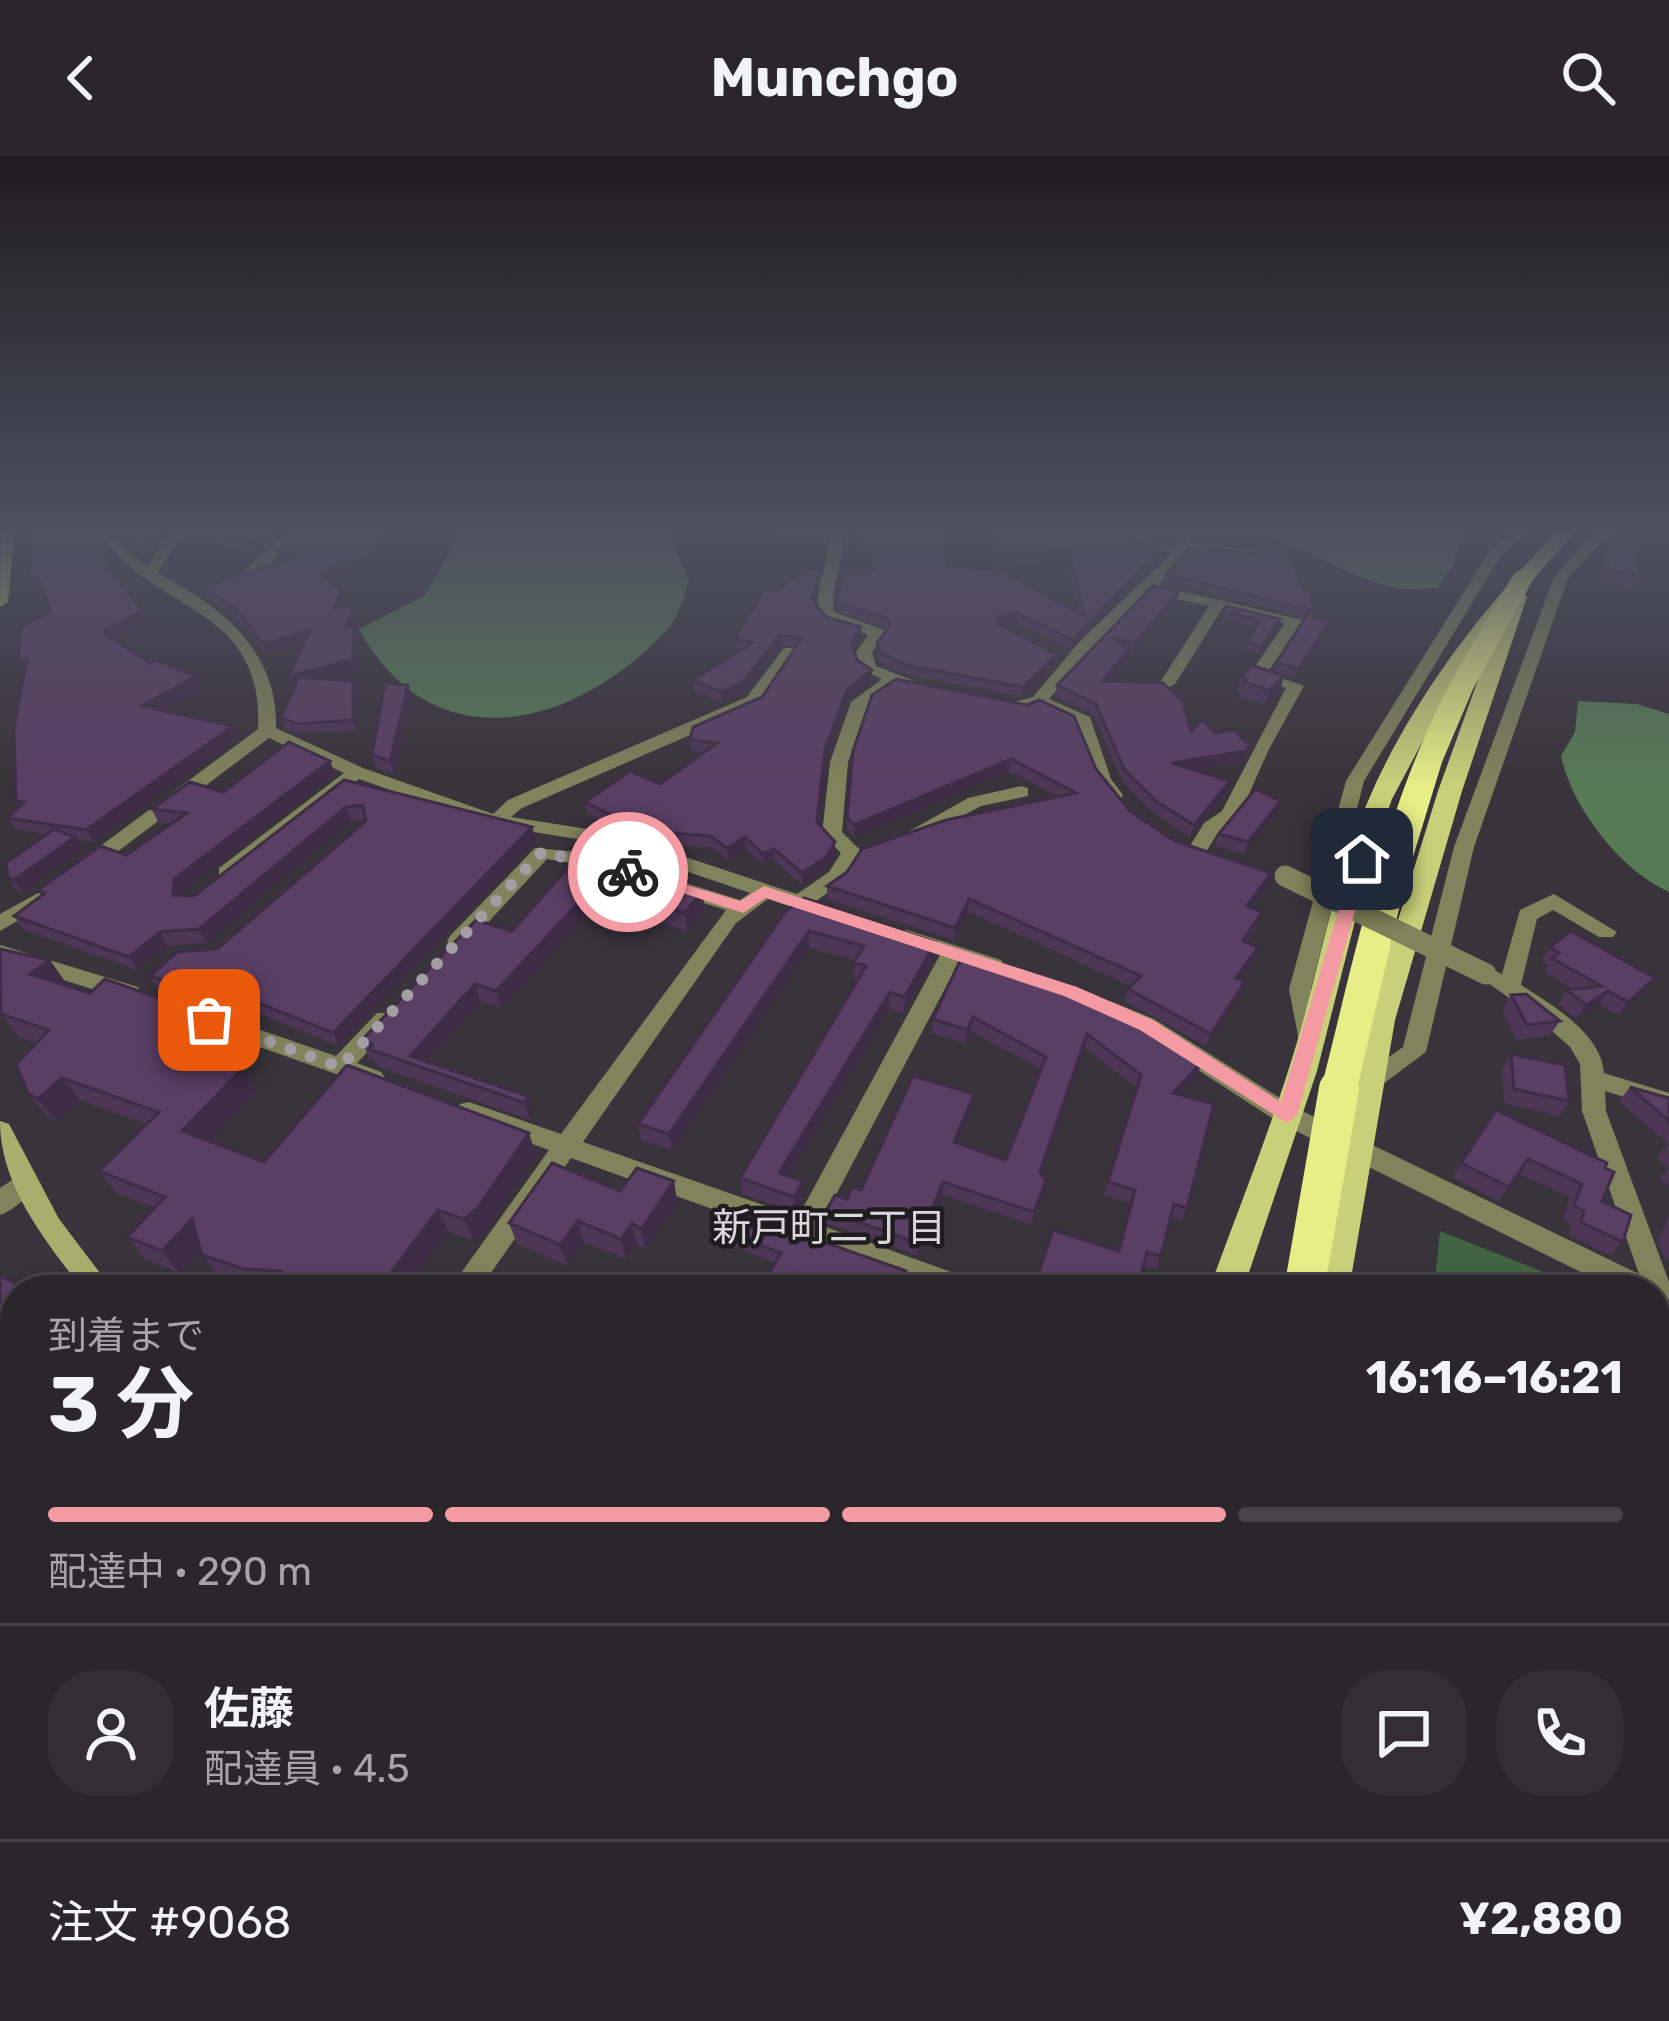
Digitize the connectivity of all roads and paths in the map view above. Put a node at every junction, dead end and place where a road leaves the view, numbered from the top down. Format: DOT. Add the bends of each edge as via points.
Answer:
graph roads {
  1 [pos="214,612"];
  2 [pos="827,612"];
  3 [pos="1117,612"];
  4 [pos="1204,612"];
  5 [pos="1263,612"];
  6 [pos="1459,612"];
  7 [pos="1496,612"];
  8 [pos="1503,612"];
  9 [pos="1548,612"];
  10 [pos="790,651"];
  11 [pos="891,680"];
  12 [pos="1167,684"];
  13 [pos="947,693"];
  14 [pos="1039,701"];
  15 [pos="993,704"];
  16 [pos="267,731"];
  17 [pos="357,772"];
  18 [pos="1021,792"];
  19 [pos="1126,809"];
  20 [pos="496,820"];
  21 [pos="606,837"];
  22 [pos="1197,851"];
  23 [pos="852,852"];
  24 [pos="582,859"];
  25 [pos="605,866"];
  26 [pos="1277,875"];
  27 [pos="651,880"];
  28 [pos="209,886"];
  29 [pos="764,892"];
  30 [pos="798,903"];
  31 [pos="743,908"];
  32 [pos="843,917"];
  33 [pos="0,924"];
  34 [pos="887,931"];
  35 [pos="1606,932"];
  36 [pos="0,952"];
  37 [pos="953,952"];
  38 [pos="434,966"];
  39 [pos="1015,973"];
  40 [pos="1498,980"];
  41 [pos="403,999"];
  42 [pos="1089,1000"];
  43 [pos="1310,1047"];
  44 [pos="340,1067"];
  45 [pos="1593,1078"];
  46 [pos="1355,1085"];
  47 [pos="403,1088"];
  48 [pos="1667,1094"];
  49 [pos="445,1102"];
  50 [pos="1287,1115"];
  51 [pos="0,1131"];
  52 [pos="570,1145"];
  53 [pos="1359,1153"];
  54 [pos="24,1182"];
  55 [pos="0,1204"];
  56 [pos="804,1231"];
  57 [pos="87,1275"];
  58 [pos="475,1275"];
  59 [pos="927,1275"];
  60 [pos="1231,1275"];
  61 [pos="1308,1275"];
  62 [pos="1335,1275"];
  63 [pos="1614,1275"];
  64 [pos="1650,1275"];
  1 -- 16 [label="street" via="256,661 269,691"];
  2 -- 11 [label="street" via="876,630 866,665"];
  3 -- 14 [label="street" via="1063,658"];
  4 -- 12 [label="street"];
  5 -- 22 [label="street" via="1294,620 1258,675 1296,686 1238,782 1230,814 1210,827"];
  6 -- 43 [label="street" via="1355,781 1300,988"];
  7 -- 43 [label="main road" via="1394,769"];
  8 -- 46 [label="highway" via="1429,760 1388,892"];
  9 -- 46 [label="street" via="1464,847 1414,1052"];
  10 -- 20 [label="street" via="753,701"];
  11 -- 13 [label="street"];
  11 -- 23 [label="street" via="860,702 839,762 832,834"];
  14 -- 15 [label="street"];
  14 -- 19 [label="street" via="1084,721 1102,780"];
  16 -- 17 [label="street"];
  16 -- 33 [label="street"];
  17 -- 20 [label="street"];
  17 -- 28 [label="street"];
  18 -- 23 [label="street"];
  20 -- 21 [label="street"];
  21 -- 24 [label="street"];
  21 -- 29 [label="street"];
  23 -- 30 [label="street" via="836,878"];
  24 -- 25 [label="street"];
  24 -- 38 [label="street" via="542,852"];
  26 -- 40 [label="street, bridge"];
  27 -- 31 [label="street"];
  29 -- 30 [label="street"];
  29 -- 31 [label="street"];
  30 -- 32 [label="street"];
  31 -- 52 [label="street"];
  34 -- 37 [label="street"];
  35 -- 40 [label="street" via="1554,901 1527,915"];
  36 -- 44 [label="street" via="138,987"];
  37 -- 39 [label="street"];
  37 -- 56 [label="street"];
  40 -- 45 [label="street" via="1578,1041"];
  41 -- 44 [label="street"];
  42 -- 50 [label="street" via="1146,1025"];
  43 -- 50 [label="main road"];
  44 -- 47 [label="street"];
  45 -- 48 [label="street"];
  45 -- 64 [label="street" via="1594,1111"];
  46 -- 53 [label="main road"];
  46 -- 61 [label="highway, bridge"];
  49 -- 52 [label="street"];
  50 -- 53 [label="street"];
  50 -- 60 [label="main road"];
  51 -- 54 [label="main road"];
  52 -- 56 [label="street"];
  52 -- 58 [label="street"];
  53 -- 62 [label="main road"];
  53 -- 63 [label="street"];
  54 -- 55 [label="street"];
  54 -- 57 [label="main road"];
  56 -- 59 [label="street"];
}
